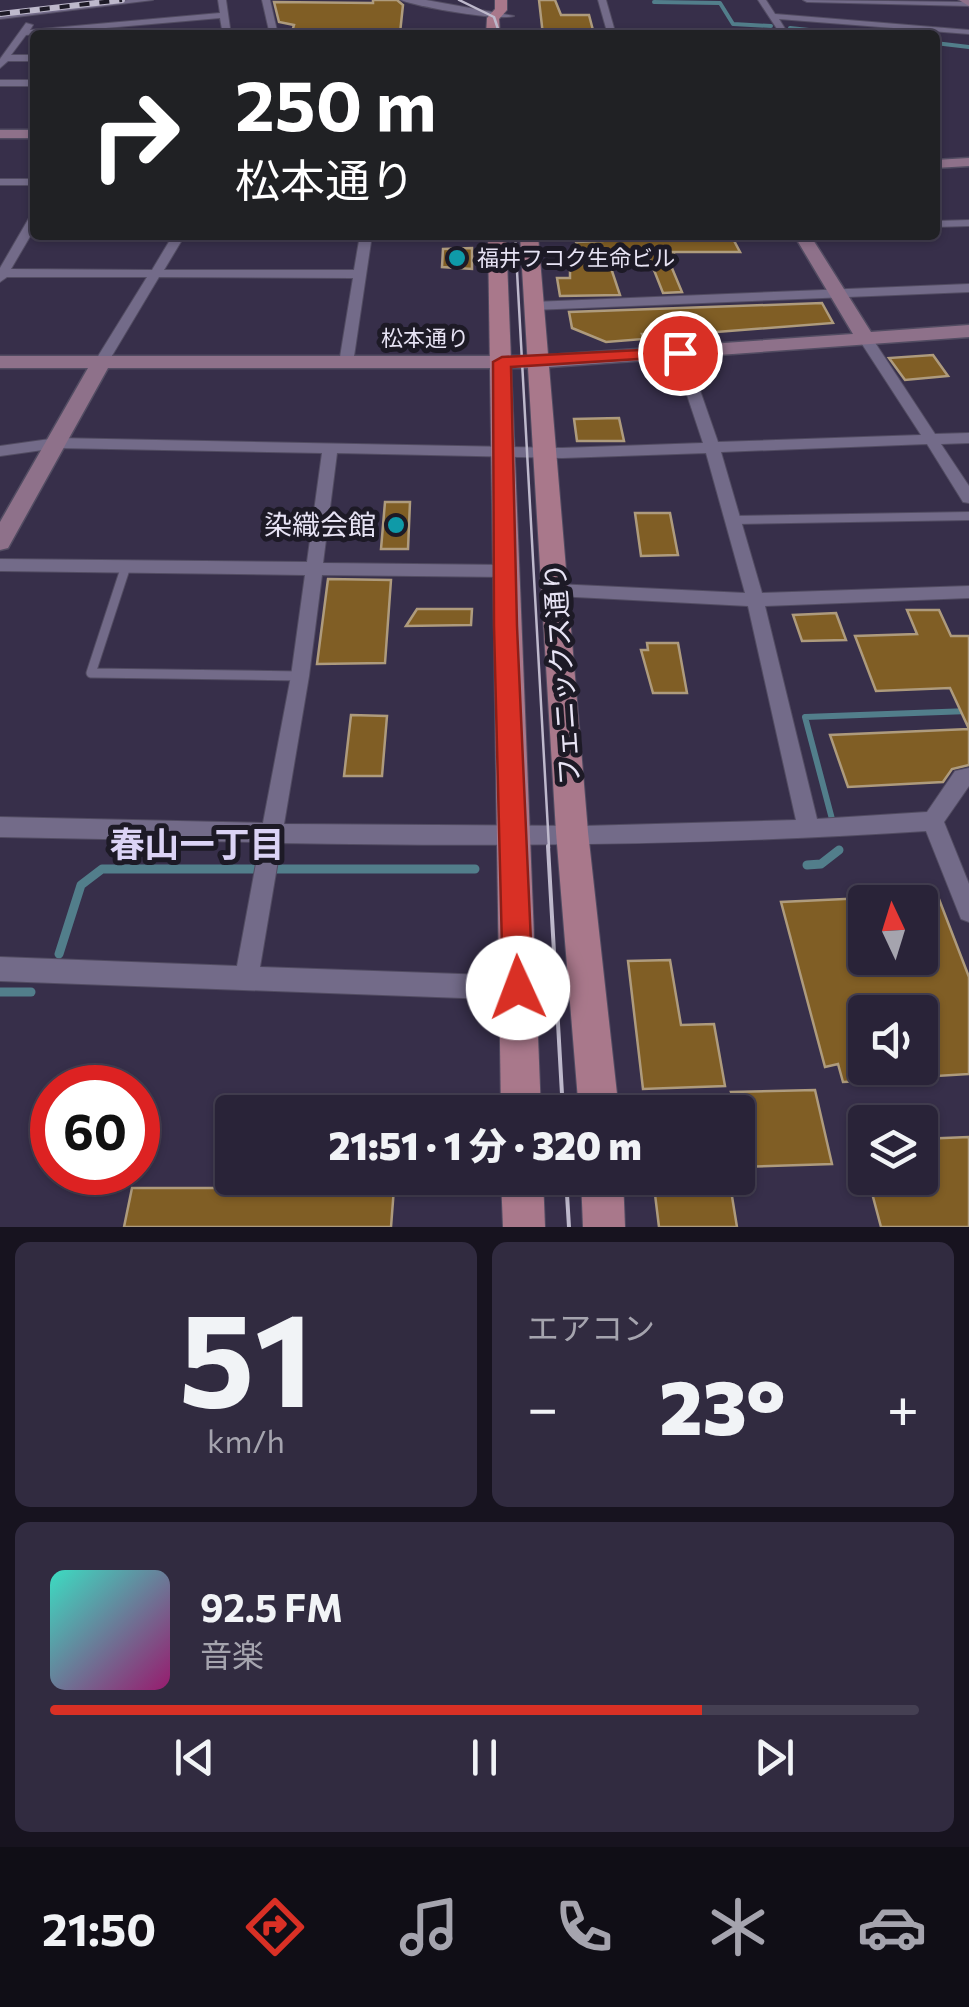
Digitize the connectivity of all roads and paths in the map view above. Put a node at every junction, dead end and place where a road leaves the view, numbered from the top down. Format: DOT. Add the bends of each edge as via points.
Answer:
graph roads {
  1 [pos="150,0"];
  2 [pos="222,0"];
  3 [pos="266,0"];
  4 [pos="406,0"];
  5 [pos="602,0"];
  6 [pos="762,0"];
  7 [pos="807,0"];
  8 [pos="968,2"];
  9 [pos="502,11"];
  10 [pos="39,13"];
  11 [pos="224,15"];
  12 [pos="772,16"];
  13 [pos="0,17"];
  14 [pos="134,24"];
  15 [pos="82,30"];
  16 [pos="132,30"];
  17 [pos="226,30"];
  18 [pos="273,30"];
  19 [pos="611,30"];
  20 [pos="781,30"];
  21 [pos="969,32"];
  22 [pos="30,36"];
  23 [pos="21,37"];
  24 [pos="0,42"];
  25 [pos="30,59"];
  26 [pos="3,62"];
  27 [pos="0,83"];
  28 [pos="30,83"];
  29 [pos="0,134"];
  30 [pos="30,134"];
  31 [pos="969,162"];
  32 [pos="940,164"];
  33 [pos="0,182"];
  34 [pos="30,182"];
  35 [pos="969,223"];
  36 [pos="940,224"];
  37 [pos="30,228"];
  38 [pos="176,240"];
  39 [pos="365,240"];
  40 [pos="497,240"];
  41 [pos="529,240"];
  42 [pos="805,240"];
  43 [pos="156,273"];
  44 [pos="360,274"];
  45 [pos="1,275"];
  46 [pos="969,288"];
  47 [pos="836,291"];
  48 [pos="533,306"];
  49 [pos="969,332"];
  50 [pos="867,340"];
  51 [pos="680,353"];
  52 [pos="102,361"];
  53 [pos="0,362"];
  54 [pos="346,362"];
  55 [pos="502,362"];
  56 [pos="536,362"];
  57 [pos="969,438"];
  58 [pos="931,440"];
  59 [pos="56,443"];
  60 [pos="330,449"];
  61 [pos="715,450"];
  62 [pos="0,451"];
  63 [pos="504,452"];
  64 [pos="544,453"];
  65 [pos="969,498"];
  66 [pos="969,516"];
  67 [pos="734,520"];
  68 [pos="0,542"];
  69 [pos="0,564"];
  70 [pos="126,566"];
  71 [pos="314,569"];
  72 [pos="507,571"];
  73 [pos="556,590"];
  74 [pos="969,592"];
  75 [pos="756,600"];
  76 [pos="300,676"];
  77 [pos="969,777"];
  78 [pos="933,821"];
  79 [pos="0,827"];
  80 [pos="809,830"];
  81 [pos="572,832"];
  82 [pos="273,833"];
  83 [pos="514,833"];
  84 [pos="969,911"];
  85 [pos="0,968"];
  86 [pos="246,978"];
  87 [pos="518,988"];
  88 [pos="520,1095"];
  89 [pos="598,1095"];
  90 [pos="523,1195"];
  91 [pos="603,1195"];
  92 [pos="524,1227"];
  93 [pos="604,1227"];
  1 -- 10 [label="street"];
  2 -- 11 [label="street"];
  3 -- 18 [label="street"];
  4 -- 9 [label="street"];
  5 -- 19 [label="street"];
  6 -- 12 [label="street"];
  7 -- 8 [label="street"];
  10 -- 13 [label="street"];
  10 -- 23 [label="street"];
  11 -- 14 [label="street"];
  11 -- 17 [label="street"];
  12 -- 20 [label="street"];
  12 -- 21 [label="street"];
  14 -- 15 [label="street"];
  14 -- 16 [label="street"];
  22 -- 23 [label="street"];
  23 -- 24 [label="street"];
  23 -- 26 [label="street"];
  25 -- 26 [label="street"];
  27 -- 28 [label="street"];
  29 -- 30 [label="street"];
  31 -- 32 [label="street"];
  33 -- 34 [label="street"];
  35 -- 36 [label="street"];
  37 -- 45 [label="street"];
  38 -- 43 [label="street"];
  39 -- 44 [label="street"];
  40 -- 55 [label="main road, フェニックス通り"];
  41 -- 48 [label="main road, フェニックス通り"];
  42 -- 47 [label="street"];
  43 -- 44 [label="street"];
  43 -- 45 [label="street"];
  43 -- 52 [label="street"];
  44 -- 54 [label="street"];
  46 -- 47 [label="street"];
  47 -- 48 [label="street"];
  47 -- 50 [label="street"];
  48 -- 56 [label="main road, フェニックス通り"];
  49 -- 50 [label="street, 松本通り"];
  50 -- 51 [label="street, 松本通り"];
  50 -- 58 [label="street"];
  51 -- 56 [label="street, 松本通り"];
  51 -- 61 [label="street"];
  52 -- 53 [label="street, 松本通り"];
  52 -- 54 [label="street, 松本通り"];
  52 -- 59 [label="street"];
  54 -- 55 [label="street, 松本通り"];
  55 -- 56 [label="street, 松本通り"];
  55 -- 63 [label="main road, フェニックス通り"];
  56 -- 64 [label="main road, フェニックス通り"];
  57 -- 58 [label="street"];
  58 -- 61 [label="street"];
  58 -- 65 [label="street"];
  59 -- 60 [label="street"];
  59 -- 62 [label="street"];
  59 -- 68 [label="street"];
  60 -- 63 [label="street"];
  60 -- 71 [label="street"];
  61 -- 64 [label="street"];
  61 -- 67 [label="street"];
  63 -- 64 [label="street"];
  63 -- 72 [label="main road, フェニックス通り"];
  64 -- 73 [label="main road, フェニックス通り"];
  66 -- 67 [label="lane"];
  67 -- 75 [label="street"];
  69 -- 70 [label="street"];
  70 -- 71 [label="street"];
  70 -- 76 [label="lane" via="91,672"];
  71 -- 72 [label="street"];
  71 -- 76 [label="street"];
  72 -- 83 [label="main road, フェニックス通り"];
  73 -- 75 [label="street"];
  73 -- 81 [label="main road, フェニックス通り"];
  74 -- 75 [label="street"];
  75 -- 80 [label="street"];
  76 -- 82 [label="street"];
  77 -- 78 [label="street" via="962,777"];
  78 -- 80 [label="street"];
  78 -- 84 [label="street"];
  79 -- 82 [label="street"];
  80 -- 81 [label="street"];
  81 -- 83 [label="street"];
  81 -- 89 [label="main road, フェニックス通り"];
  82 -- 83 [label="street"];
  82 -- 86 [label="street"];
  83 -- 87 [label="main road, フェニックス通り"];
  85 -- 86 [label="street"];
  86 -- 87 [label="street"];
  87 -- 88 [label="main road, フェニックス通り"];
  90 -- 92 [label="main road"];
  91 -- 93 [label="main road"];
}
